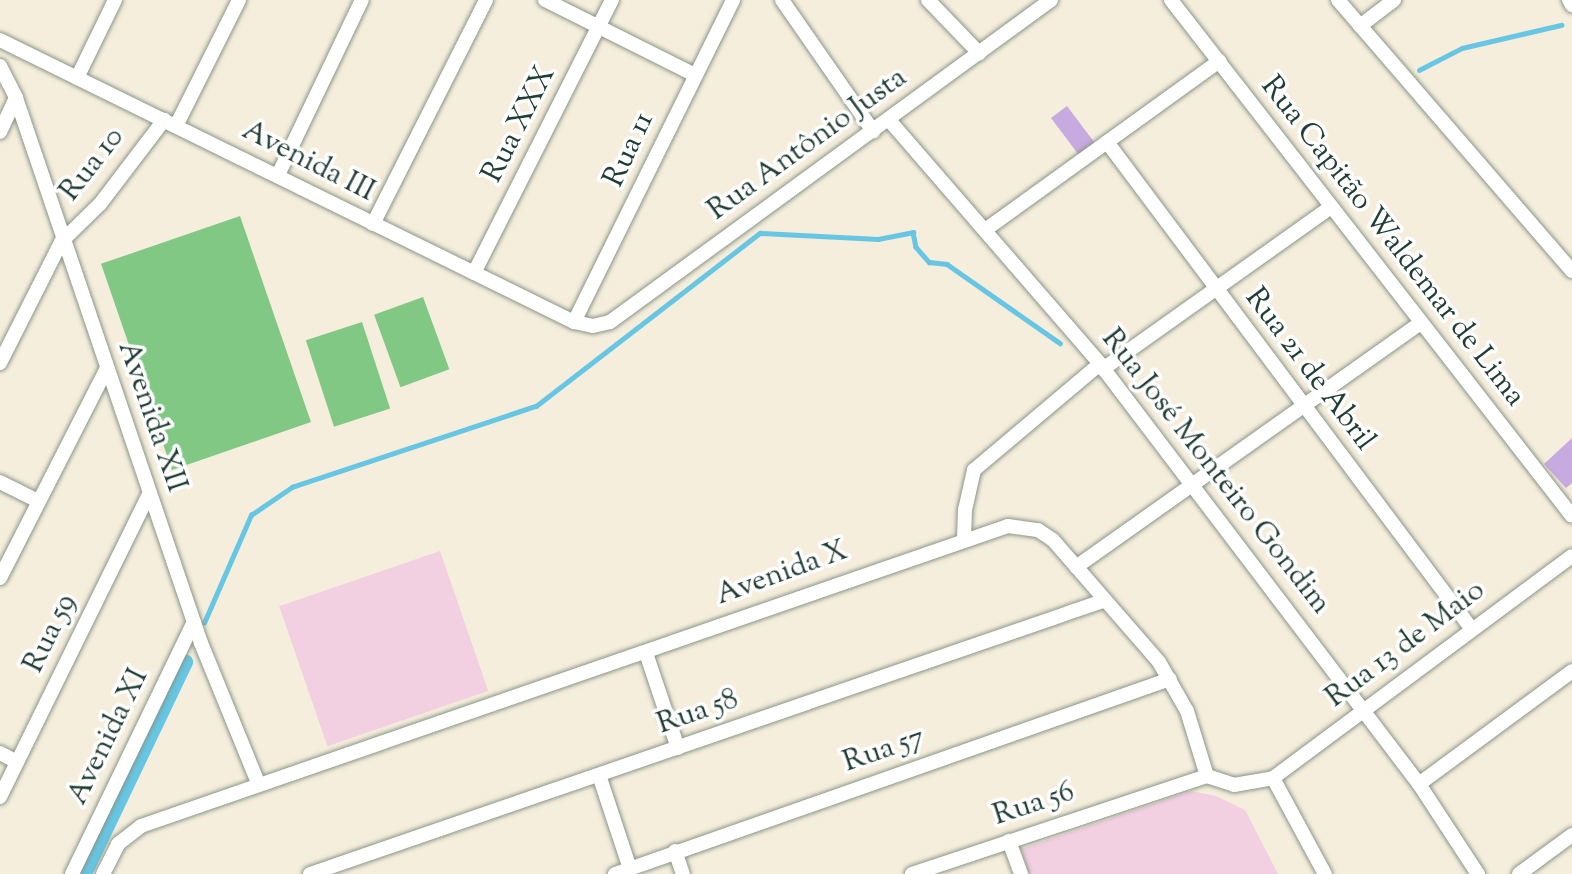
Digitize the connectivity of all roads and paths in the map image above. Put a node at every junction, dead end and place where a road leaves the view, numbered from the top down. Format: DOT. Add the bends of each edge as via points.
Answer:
graph roads {
  1 [pos="115,0"];
  2 [pos="239,0"];
  3 [pos="362,0"];
  4 [pos="486,0"];
  5 [pos="545,0"];
  6 [pos="612,0"];
  7 [pos="733,0"];
  8 [pos="782,0"];
  9 [pos="928,0"];
  10 [pos="1171,0"];
  11 [pos="1338,0"];
  12 [pos="1394,0"];
  13 [pos="1569,0"];
  14 [pos="1044,2"];
  15 [pos="1572,5"];
  16 [pos="1360,26"];
  17 [pos="598,28"];
  18 [pos="0,40"];
  19 [pos="979,52"];
  20 [pos="1219,61"];
  21 [pos="0,66"];
  22 [pos="695,75"];
  23 [pos="77,78"];
  24 [pos="16,98"];
  25 [pos="888,120"];
  26 [pos="170,123"];
  27 [pos="873,131"];
  28 [pos="0,132"];
  29 [pos="1107,142"];
  30 [pos="278,175"];
  31 [pos="1331,207"];
  32 [pos="373,224"];
  33 [pos="985,230"];
  34 [pos="61,242"];
  35 [pos="1572,271"];
  36 [pos="474,274"];
  37 [pos="1218,291"];
  38 [pos="574,322"];
  39 [pos="1421,323"];
  40 [pos="593,326"];
  41 [pos="0,363"];
  42 [pos="1102,366"];
  43 [pos="107,368"];
  44 [pos="1303,408"];
  45 [pos="0,482"];
  46 [pos="1193,486"];
  47 [pos="149,494"];
  48 [pos="38,501"];
  49 [pos="1572,516"];
  50 [pos="964,538"];
  51 [pos="1572,556"];
  52 [pos="1076,567"];
  53 [pos="0,579"];
  54 [pos="1103,601"];
  55 [pos="194,622"];
  56 [pos="1471,628"];
  57 [pos="646,653"];
  58 [pos="1572,671"];
  59 [pos="1170,679"];
  60 [pos="1362,710"];
  61 [pos="678,748"];
  62 [pos="0,753"];
  63 [pos="17,762"];
  64 [pos="599,775"];
  65 [pos="1207,776"];
  66 [pos="1273,778"];
  67 [pos="258,783"];
  68 [pos="1419,784"];
  69 [pos="0,797"];
  70 [pos="1572,835"];
  71 [pos="1009,841"];
  72 [pos="675,851"];
  73 [pos="630,869"];
  74 [pos="72,874"];
  75 [pos="103,874"];
  76 [pos="310,874"];
  77 [pos="615,874"];
  78 [pos="683,874"];
  79 [pos="912,874"];
  80 [pos="1021,874"];
  81 [pos="1325,874"];
  82 [pos="1478,874"];
  83 [pos="1519,874"];
  1 -- 23 [label="street"];
  2 -- 26 [label="street, Rua 10"];
  3 -- 30 [label="street"];
  4 -- 32 [label="street"];
  5 -- 17 [label="street"];
  6 -- 17 [label="street, Rua XXX"];
  7 -- 22 [label="street, Rua 11"];
  8 -- 27 [label="street"];
  9 -- 19 [label="street"];
  10 -- 20 [label="street, Rua Capitão Waldemar de Lima"];
  11 -- 16 [label="street"];
  12 -- 16 [label="street"];
  13 -- 15 [label="street"];
  14 -- 19 [label="street, Rua Antônio Justa"];
  16 -- 35 [label="street"];
  17 -- 22 [label="street"];
  17 -- 36 [label="street, Rua XXX"];
  18 -- 23 [label="street, Avenida III"];
  19 -- 25 [label="street, Rua Antônio Justa"];
  20 -- 29 [label="street"];
  20 -- 31 [label="street, Rua Capitão Waldemar de Lima"];
  21 -- 24 [label="street, Avenida XII"];
  22 -- 38 [label="street, Rua 11"];
  23 -- 26 [label="street, Avenida III"];
  24 -- 28 [label="street"];
  24 -- 34 [label="street, Avenida XII"];
  25 -- 27 [label="street, Rua Antônio Justa"];
  25 -- 33 [label="street, Rua José Monteiro Gondim"];
  26 -- 30 [label="street, Avenida III"];
  26 -- 34 [label="street, Rua 10"];
  27 -- 40 [label="street, Rua Antônio Justa" via="610,322"];
  29 -- 33 [label="street"];
  29 -- 37 [label="street, Rua 21 de Abril"];
  30 -- 32 [label="street, Avenida III"];
  31 -- 37 [label="street"];
  31 -- 39 [label="street, Rua Capitão Waldemar de Lima"];
  32 -- 36 [label="street, Avenida III"];
  33 -- 42 [label="street, Rua José Monteiro Gondim"];
  34 -- 41 [label="street, Rua 10"];
  34 -- 43 [label="street, Avenida XII"];
  36 -- 38 [label="street, Avenida III"];
  37 -- 42 [label="street"];
  37 -- 44 [label="street, Rua 21 de Abril"];
  38 -- 40 [label="street, Avenida III"];
  39 -- 44 [label="street"];
  39 -- 49 [label="street, Rua Capitão Waldemar de Lima"];
  42 -- 46 [label="street, Rua José Monteiro Gondim"];
  42 -- 50 [label="street" via="974,470"];
  43 -- 47 [label="street, Avenida XII"];
  43 -- 48 [label="street"];
  44 -- 46 [label="street"];
  44 -- 56 [label="street, Rua 21 de Abril"];
  45 -- 48 [label="street"];
  46 -- 52 [label="street"];
  46 -- 60 [label="street, Rua José Monteiro Gondim"];
  47 -- 55 [label="street, Avenida XII"];
  47 -- 63 [label="street, Rua 59"];
  48 -- 53 [label="street"];
  50 -- 52 [label="street, Avenida X" via="1008,526 1038,530"];
  50 -- 57 [label="street, Avenida X"];
  51 -- 56 [label="street, Rua 13 de Maio"];
  52 -- 54 [label="street, Avenida X"];
  54 -- 59 [label="street, Avenida X"];
  54 -- 61 [label="street, Rua 58"];
  55 -- 67 [label="street, Avenida XII"];
  55 -- 74 [label="street, Avenida XI"];
  56 -- 60 [label="street, Rua 13 de Maio"];
  57 -- 61 [label="street"];
  57 -- 67 [label="street, Avenida X"];
  58 -- 68 [label="street"];
  59 -- 65 [label="street, Avenida X" via="1187,711"];
  59 -- 72 [label="street, Rua 57"];
  60 -- 66 [label="street, Rua 13 de Maio"];
  60 -- 68 [label="street, Rua José Monteiro Gondim"];
  61 -- 64 [label="street, Rua 58"];
  62 -- 63 [label="street"];
  63 -- 69 [label="street, Rua 59"];
  64 -- 73 [label="street"];
  64 -- 76 [label="street, Rua 58"];
  65 -- 66 [label="street" via="1234,785"];
  65 -- 71 [label="street, Rua 56"];
  66 -- 81 [label="street"];
  67 -- 75 [label="street, Avenida XI" via="133,830 118,844"];
  68 -- 82 [label="street, Rua José Monteiro Gondim"];
  70 -- 83 [label="street"];
  71 -- 79 [label="street, Rua 56"];
  71 -- 80 [label="street"];
  72 -- 73 [label="street, Rua 57"];
  72 -- 78 [label="street"];
  73 -- 77 [label="street, Rua 57"];
}
